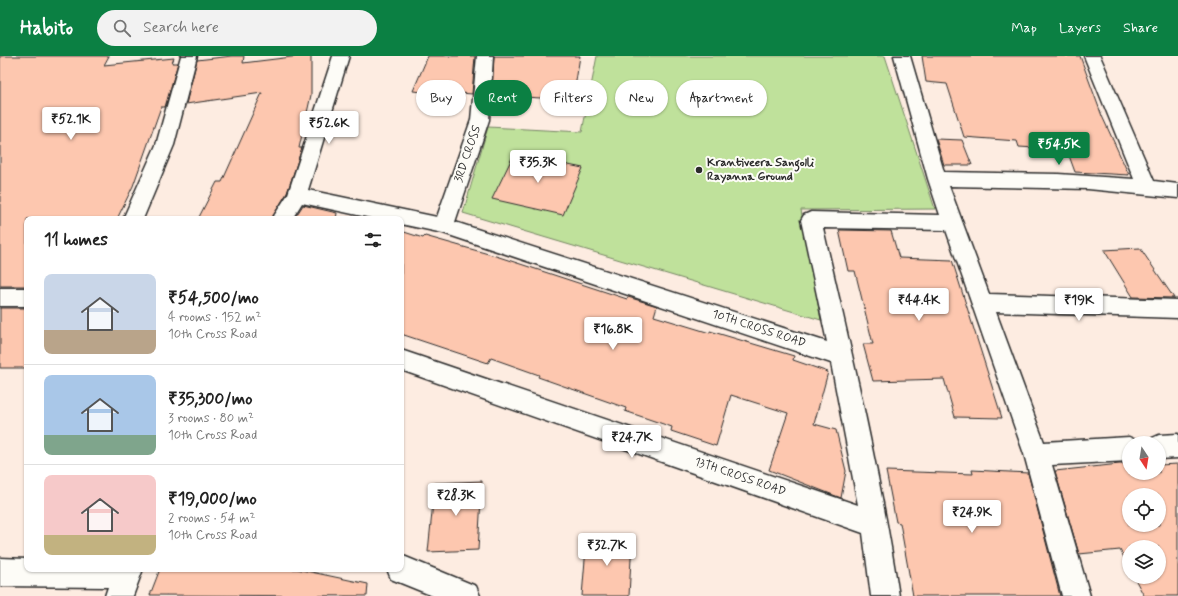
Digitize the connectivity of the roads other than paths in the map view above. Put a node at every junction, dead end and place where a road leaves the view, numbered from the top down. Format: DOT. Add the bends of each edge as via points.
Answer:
graph roads {
  1 [pos="189,56"];
  2 [pos="341,56"];
  3 [pos="485,56"];
  4 [pos="902,56"];
  5 [pos="1092,56"];
  6 [pos="937,179"];
  7 [pos="1147,186"];
  8 [pos="1178,190"];
  9 [pos="298,195"];
  10 [pos="134,216"];
  11 [pos="284,216"];
  12 [pos="397,216"];
  13 [pos="404,218"];
  14 [pos="954,223"];
  15 [pos="444,226"];
  16 [pos="0,297"];
  17 [pos="24,297"];
  18 [pos="982,303"];
  19 [pos="1178,308"];
  20 [pos="841,356"];
  21 [pos="404,361"];
  22 [pos="1178,446"];
  23 [pos="1166,447"];
  24 [pos="1122,449"];
  25 [pos="1036,454"];
  26 [pos="875,524"];
  27 [pos="404,570"];
  28 [pos="0,572"];
  29 [pos="125,580"];
  30 [pos="466,596"];
  31 [pos="885,596"];
  32 [pos="1076,596"];
  1 -- 10 [label="street" via="166,145"];
  2 -- 9 [label="street"];
  3 -- 15 [label="street, 3RD CROSS" via="480,120"];
  4 -- 6 [label="street"];
  5 -- 7 [label="street"];
  6 -- 7 [label="street"];
  6 -- 14 [label="street"];
  7 -- 8 [label="street"];
  9 -- 11 [label="street"];
  9 -- 12 [label="street, 10TH CROSS ROAD"];
  13 -- 15 [label="street, 10TH CROSS ROAD"];
  14 -- 18 [label="street"];
  14 -- 20 [label="street" via="811,220"];
  15 -- 20 [label="street, 10TH CROSS ROAD"];
  16 -- 17 [label="street"];
  18 -- 19 [label="street"];
  18 -- 25 [label="street"];
  20 -- 26 [label="street"];
  21 -- 26 [label="street, 13TH CROSS ROAD"];
  22 -- 23 [label="street"];
  24 -- 25 [label="street"];
  25 -- 32 [label="street"];
  26 -- 31 [label="street"];
  27 -- 30 [label="street"];
  28 -- 29 [label="street"];
}
